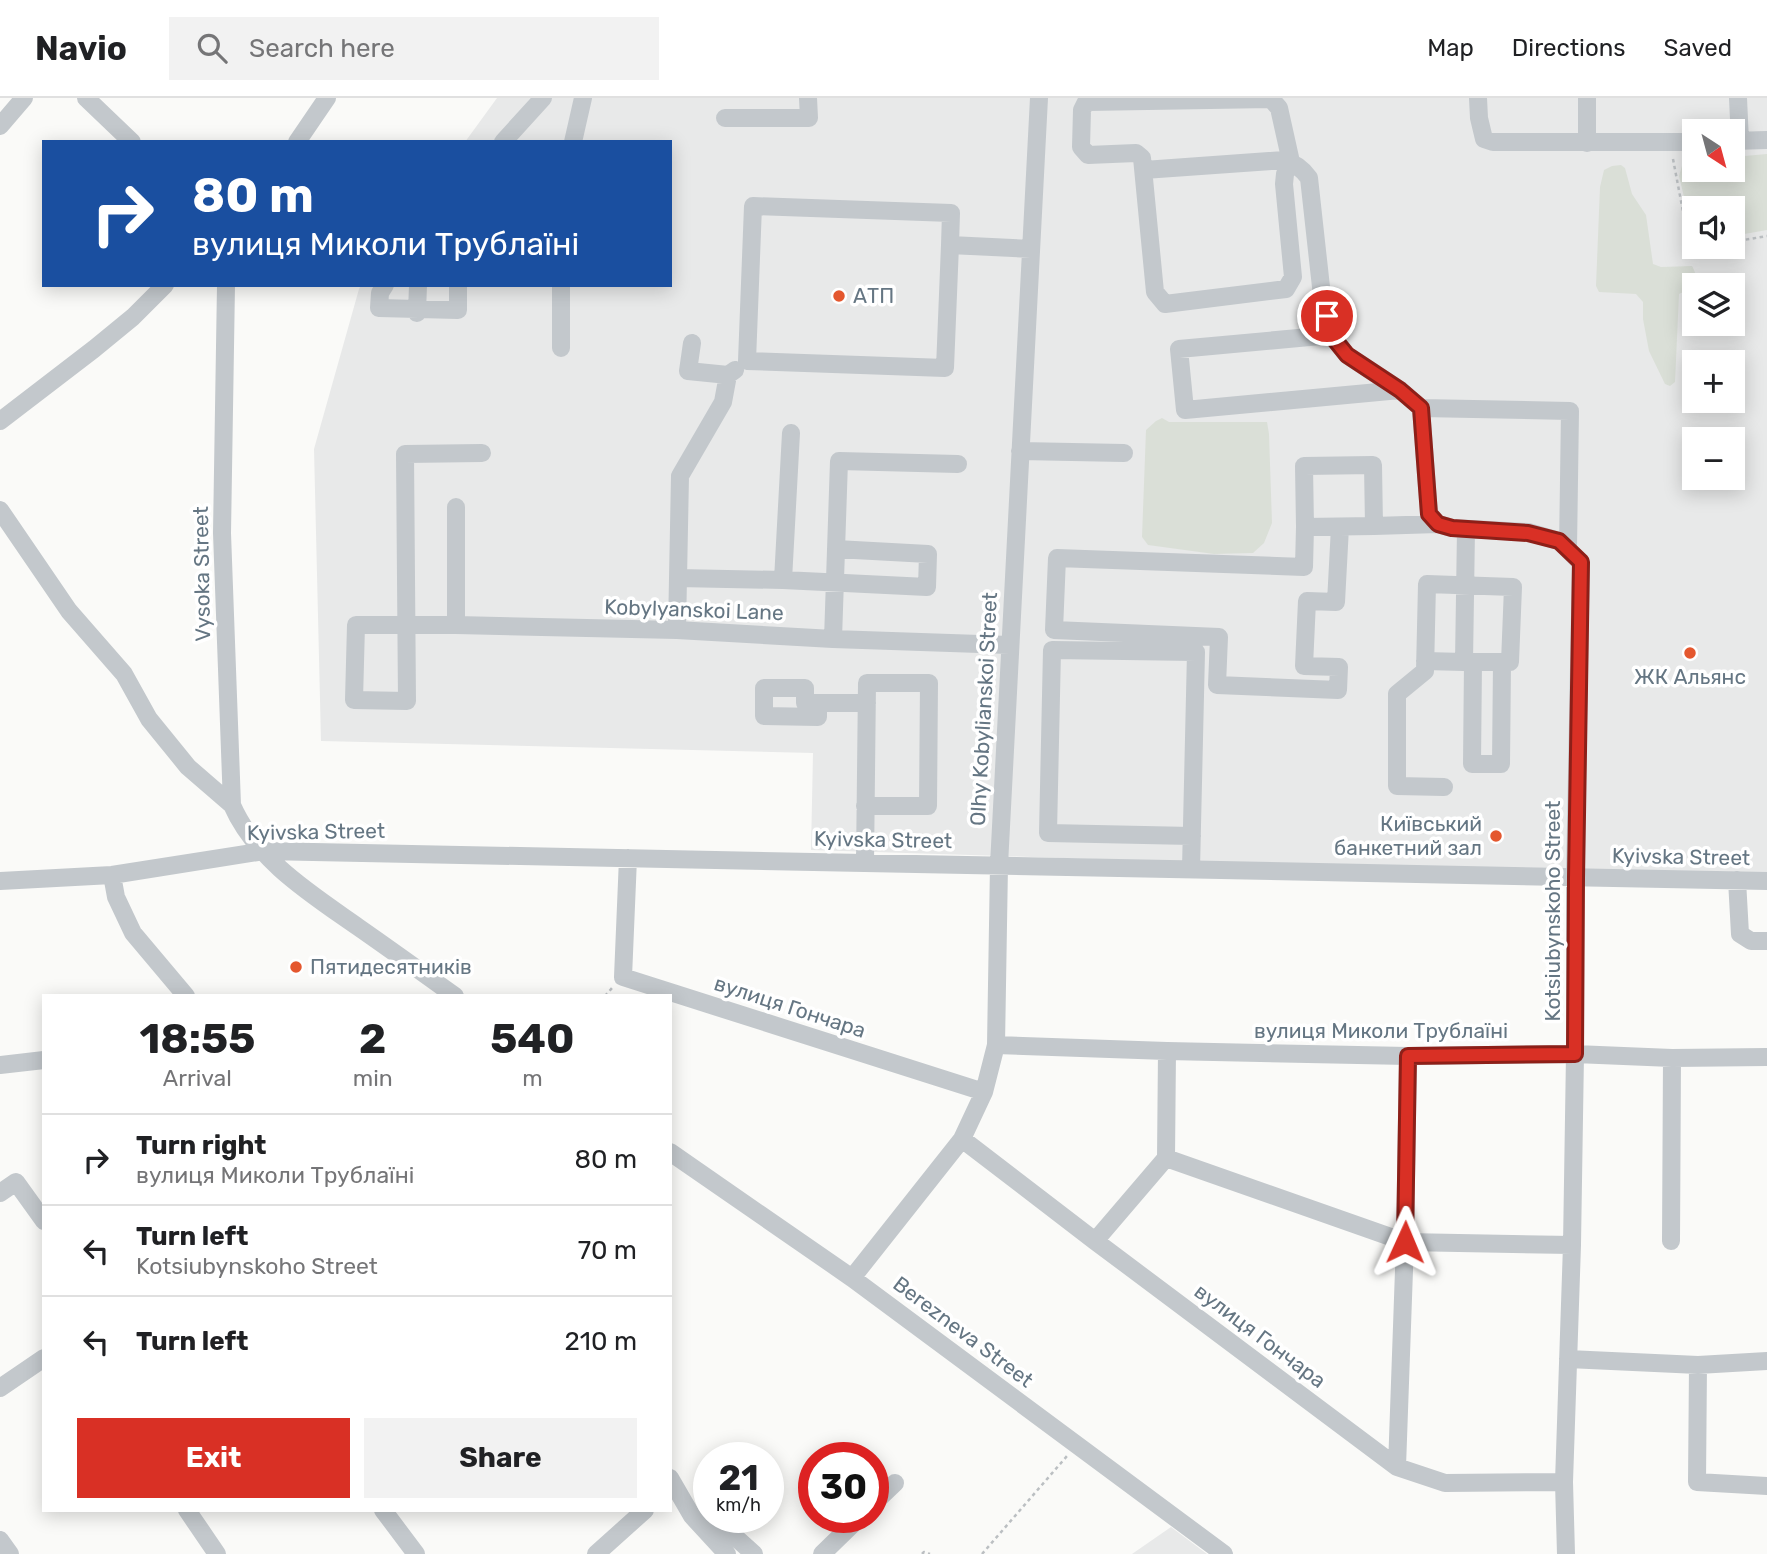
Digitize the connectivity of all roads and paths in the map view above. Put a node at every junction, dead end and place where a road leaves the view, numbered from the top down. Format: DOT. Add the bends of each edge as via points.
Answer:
graph roads {
  1 [pos="23,98"];
  2 [pos="86,98"];
  3 [pos="327,98"];
  4 [pos="543,98"];
  5 [pos="583,98"];
  6 [pos="808,98"];
  7 [pos="1039,98"];
  8 [pos="1478,98"];
  9 [pos="1587,98"];
  10 [pos="1738,98"];
  11 [pos="725,118"];
  12 [pos="1737,119"];
  13 [pos="0,126"];
  14 [pos="130,140"];
  15 [pos="297,140"];
  16 [pos="505,140"];
  17 [pos="573,140"];
  18 [pos="1767,140"];
  19 [pos="1745,141"];
  20 [pos="1673,142"];
  21 [pos="1682,142"];
  22 [pos="1587,143"];
  23 [pos="1291,162"];
  24 [pos="1144,170"];
  25 [pos="1682,209"];
  26 [pos="1767,236"];
  27 [pos="1745,240"];
  28 [pos="950,245"];
  29 [pos="1031,249"];
  30 [pos="162,287"];
  31 [pos="226,287"];
  32 [pos="384,287"];
  33 [pos="418,287"];
  34 [pos="458,287"];
  35 [pos="561,287"];
  36 [pos="417,311"];
  37 [pos="1331,335"];
  38 [pos="692,343"];
  39 [pos="561,348"];
  40 [pos="747,361"];
  41 [pos="728,375"];
  42 [pos="1400,390"];
  43 [pos="1421,408"];
  44 [pos="0,421"];
  45 [pos="791,433"];
  46 [pos="1020,451"];
  47 [pos="482,453"];
  48 [pos="1124,453"];
  49 [pos="958,464"];
  50 [pos="456,507"];
  51 [pos="0,510"];
  52 [pos="1438,524"];
  53 [pos="1374,526"];
  54 [pos="1305,527"];
  55 [pos="1339,527"];
  56 [pos="1466,529"];
  57 [pos="836,549"];
  58 [pos="1568,549"];
  59 [pos="678,578"];
  60 [pos="783,580"];
  61 [pos="835,583"];
  62 [pos="1465,584"];
  63 [pos="407,625"];
  64 [pos="456,625"];
  65 [pos="677,631"];
  66 [pos="833,639"];
  67 [pos="1009,645"];
  68 [pos="1425,661"];
  69 [pos="1469,662"];
  70 [pos="1502,662"];
  71 [pos="818,703"];
  72 [pos="867,703"];
  73 [pos="1444,787"];
  74 [pos="232,805"];
  75 [pos="865,806"];
  76 [pos="1192,835"];
  77 [pos="264,852"];
  78 [pos="628,858"];
  79 [pos="865,863"];
  80 [pos="999,865"];
  81 [pos="1191,869"];
  82 [pos="112,874"];
  83 [pos="1576,878"];
  84 [pos="1737,880"];
  85 [pos="0,881"];
  86 [pos="1767,881"];
  87 [pos="1767,941"];
  88 [pos="184,994"];
  89 [pos="452,994"];
  90 [pos="996,1045"];
  91 [pos="1167,1051"];
  92 [pos="1575,1054"];
  93 [pos="1408,1056"];
  94 [pos="1767,1057"];
  95 [pos="1672,1058"];
  96 [pos="42,1060"];
  97 [pos="0,1065"];
  98 [pos="984,1093"];
  99 [pos="962,1139"];
  100 [pos="672,1153"];
  101 [pos="1166,1158"];
  102 [pos="0,1194"];
  103 [pos="42,1218"];
  104 [pos="1095,1241"];
  105 [pos="1671,1241"];
  106 [pos="1405,1242"];
  107 [pos="1572,1245"];
  108 [pos="852,1279"];
  109 [pos="42,1359"];
  110 [pos="1568,1359"];
  111 [pos="1767,1361"];
  112 [pos="1698,1365"];
  113 [pos="0,1388"];
  114 [pos="1077,1445"];
  115 [pos="1397,1467"];
  116 [pos="672,1480"];
  117 [pos="1564,1482"];
  118 [pos="895,1483"];
  119 [pos="1767,1486"];
  120 [pos="889,1489"];
  121 [pos="693,1499"];
  122 [pos="188,1512"];
  123 [pos="384,1512"];
  124 [pos="643,1512"];
  125 [pos="731,1533"];
  126 [pos="844,1533"];
  127 [pos="0,1540"];
  128 [pos="10,1554"];
  129 [pos="217,1554"];
  130 [pos="416,1554"];
  131 [pos="596,1554"];
  132 [pos="727,1554"];
  133 [pos="754,1554"];
  134 [pos="822,1554"];
  135 [pos="922,1554"];
  136 [pos="930,1554"];
  137 [pos="982,1554"];
  138 [pos="1224,1554"];
  139 [pos="1566,1554"];
  1 -- 13 [label="street"];
  2 -- 14 [label="street"];
  3 -- 15 [label="street"];
  4 -- 16 [label="street"];
  5 -- 17 [label="street"];
  6 -- 11 [label="street" via="809,118"];
  7 -- 29 [label="street, Olhy Kobylianskoi Street"];
  8 -- 22 [label="street" via="1484,139"];
  9 -- 22 [label="street"];
  10 -- 12 [label="street"];
  18 -- 19 [label="street"];
  20 -- 21 [label="street"];
  20 -- 22 [label="street"];
  20 -- 25 [label="path"];
  23 -- 24 [label="street"];
  23 -- 24 [label="street" via="1279,108 1271,99 1086,102 1081,146 1088,155 1136,153"];
  23 -- 24 [label="street" via="1283,184 1293,277 1286,289 1165,304 1155,292"];
  23 -- 37 [label="street" via="1309,178 1322,296"];
  26 -- 27 [label="path"];
  28 -- 29 [label="street"];
  28 -- 40 [label="street" via="945,369"];
  28 -- 40 [label="street" via="951,213 753,206"];
  29 -- 46 [label="street, Olhy Kobylianskoi Street"];
  30 -- 44 [label="street" via="133,317"];
  31 -- 74 [label="street, Vysoka Street" via="222,533"];
  32 -- 36 [label="street" via="379,308"];
  33 -- 36 [label="street"];
  34 -- 36 [label="street" via="458,310"];
  35 -- 39 [label="street"];
  37 -- 42 [label="street" via="1347,355"];
  37 -- 42 [label="street" via="1179,349 1185,410"];
  38 -- 41 [label="street" via="688,370"];
  40 -- 41 [label="street"];
  41 -- 59 [label="street" via="723,402 680,476"];
  42 -- 43 [label="street"];
  43 -- 52 [label="street" via="1429,514"];
  43 -- 58 [label="street" via="1570,411"];
  45 -- 60 [label="street"];
  46 -- 48 [label="street"];
  46 -- 67 [label="street, Olhy Kobylianskoi Street"];
  47 -- 63 [label="street" via="405,454"];
  49 -- 57 [label="street" via="839,461"];
  50 -- 64 [label="street"];
  51 -- 74 [label="street" via="69,611 124,674 149,719 188,767"];
  52 -- 53 [label="street"];
  52 -- 56 [label="street"];
  53 -- 54 [label="street" via="1373,465 1304,466"];
  53 -- 55 [label="street"];
  54 -- 55 [label="street"];
  54 -- 55 [label="street" via="1304,567 1057,558 1054,630 1219,637 1217,685 1338,690 1339,667 1304,666 1307,601 1336,602"];
  56 -- 58 [label="street" via="1528,533 1559,541"];
  56 -- 62 [label="street"];
  57 -- 61 [label="street"];
  57 -- 61 [label="street" via="928,554 927,587"];
  58 -- 83 [label="street, Kotsiubynskoho Street" via="1581,562"];
  59 -- 60 [label="street"];
  59 -- 65 [label="street"];
  60 -- 61 [label="street"];
  61 -- 66 [label="street"];
  62 -- 68 [label="street" via="1427,583"];
  62 -- 69 [label="street"];
  62 -- 70 [label="street" via="1513,587 1510,662"];
  63 -- 63 [label="street, Kobylyanskoi Lane" via="356,625 354,700 407,701"];
  63 -- 64 [label="street, Kobylyanskoi Lane"];
  64 -- 65 [label="street, Kobylyanskoi Lane"];
  65 -- 66 [label="street, Kobylyanskoi Lane"];
  66 -- 67 [label="street, Kobylyanskoi Lane"];
  67 -- 80 [label="street, Olhy Kobylianskoi Street"];
  68 -- 69 [label="street"];
  68 -- 73 [label="street" via="1424,671 1397,694 1397,786"];
  69 -- 70 [label="street"];
  69 -- 70 [label="street" via="1472,764 1501,764"];
  71 -- 72 [label="street"];
  72 -- 75 [label="street"];
  72 -- 75 [label="street" via="867,682 929,683 928,806"];
  74 -- 77 [label="street, Vysoka Street" via="239,822"];
  75 -- 79 [label="street"];
  76 -- 76 [label="street" via="1196,652 1052,650 1048,833"];
  76 -- 81 [label="street"];
  77 -- 78 [label="street, Kyivska Street"];
  77 -- 82 [label="street, Kyivska Street"];
  77 -- 89 [label="street" via="294,881"];
  78 -- 79 [label="street, Kyivska Street"];
  78 -- 98 [label="street, вулиця Гончара" via="623,977"];
  79 -- 80 [label="street, Kyivska Street"];
  80 -- 81 [label="street, Kyivska Street"];
  80 -- 90 [label="street, Olhy Kobylianskoi Street"];
  81 -- 83 [label="street, Kyivska Street"];
  82 -- 85 [label="street, Kyivska Street"];
  82 -- 88 [label="street" via="116,897 133,933"];
  83 -- 84 [label="street, Kyivska Street"];
  83 -- 92 [label="street, Kotsiubynskoho Street"];
  84 -- 86 [label="street, Kyivska Street"];
  84 -- 87 [label="street" via="1740,934 1751,941"];
  90 -- 91 [label="street, вулиця Миколи Трублаїні"];
  90 -- 98 [label="street, Olhy Kobylianskoi Street"];
  91 -- 93 [label="street, вулиця Миколи Трублаїні"];
  91 -- 101 [label="street"];
  92 -- 93 [label="street, вулиця Миколи Трублаїні"];
  92 -- 95 [label="street, вулиця Миколи Трублаїні"];
  92 -- 107 [label="street, Kotsiubynskoho Street"];
  93 -- 106 [label="street"];
  94 -- 95 [label="street, вулиця Миколи Трублаїні"];
  95 -- 105 [label="street"];
  96 -- 97 [label="street"];
  98 -- 99 [label="street, Olhy Kobylianskoi Street"];
  99 -- 104 [label="street, вулиця Гончара"];
  99 -- 108 [label="street, Olhy Kobylianskoi Street"];
  100 -- 108 [label="street, Berezneva Street"];
  101 -- 104 [label="street"];
  101 -- 106 [label="street"];
  102 -- 103 [label="street" via="16,1182"];
  104 -- 115 [label="street, вулиця Гончара"];
  106 -- 107 [label="street"];
  106 -- 115 [label="street"];
  107 -- 110 [label="street, Kotsiubynskoho Street"];
  108 -- 114 [label="street, Berezneva Street"];
  109 -- 113 [label="street"];
  110 -- 112 [label="street"];
  110 -- 117 [label="street, Kotsiubynskoho Street"];
  111 -- 112 [label="street"];
  112 -- 119 [label="street" via="1697,1482"];
  114 -- 137 [label="path"];
  114 -- 138 [label="street, Berezneva Street"];
  115 -- 117 [label="street, вулиця Гончара" via="1445,1483"];
  116 -- 121 [label="street"];
  116 -- 132 [label="street" via="692,1516"];
  117 -- 139 [label="street, Kotsiubynskoho Street"];
  118 -- 120 [label="street"];
  122 -- 129 [label="street"];
  123 -- 130 [label="street"];
  124 -- 131 [label="street"];
  125 -- 133 [label="street"];
  126 -- 134 [label="street"];
  127 -- 128 [label="street"];
  135 -- 136 [label="path"];
}
